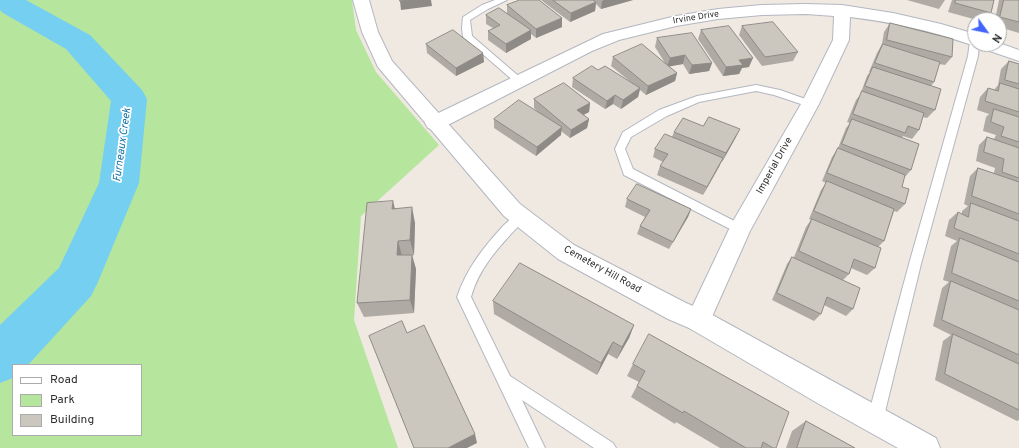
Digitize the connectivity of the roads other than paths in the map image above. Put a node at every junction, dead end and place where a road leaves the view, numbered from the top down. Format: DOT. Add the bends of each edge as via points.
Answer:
graph roads {
  1 [pos="361,0"];
  2 [pos="503,0"];
  3 [pos="842,10"];
  4 [pos="967,37"];
  5 [pos="974,52"];
  6 [pos="1007,52"];
  7 [pos="1019,56"];
  8 [pos="519,81"];
  9 [pos="810,104"];
  10 [pos="435,123"];
  11 [pos="520,217"];
  12 [pos="740,229"];
  13 [pos="698,320"];
  14 [pos="504,381"];
  15 [pos="875,420"];
  16 [pos="537,448"];
  17 [pos="608,448"];
  18 [pos="926,448"];
  1 -- 10 [label="street, Cemetery Hill Road" via="370,32 384,63"];
  2 -- 8 [label="lane" via="466,19 466,28 468,37"];
  3 -- 4 [label="street, Irvine Drive" via="901,19"];
  3 -- 8 [label="street, Irvine Drive" via="762,10 692,17 657,24 601,41"];
  3 -- 9 [label="street, Imperial Drive" via="841,40"];
  5 -- 15 [label="lane"];
  6 -- 7 [label="street"];
  8 -- 10 [label="street, Irvine Drive"];
  9 -- 12 [label="street, Imperial Drive"];
  9 -- 12 [label="lane" via="756,88 697,99 663,113 627,135 620,149 628,172"];
  10 -- 11 [label="street, Cemetery Hill Road"];
  11 -- 13 [label="street, Cemetery Hill Road" via="566,252"];
  11 -- 14 [label="lane" via="479,261 468,282 464,297"];
  12 -- 13 [label="street, Imperial Drive"];
  13 -- 15 [label="street, Cemetery Hill Road"];
  14 -- 16 [label="lane"];
  14 -- 17 [label="lane"];
  15 -- 18 [label="street, Cemetery Hill Road"];
}
